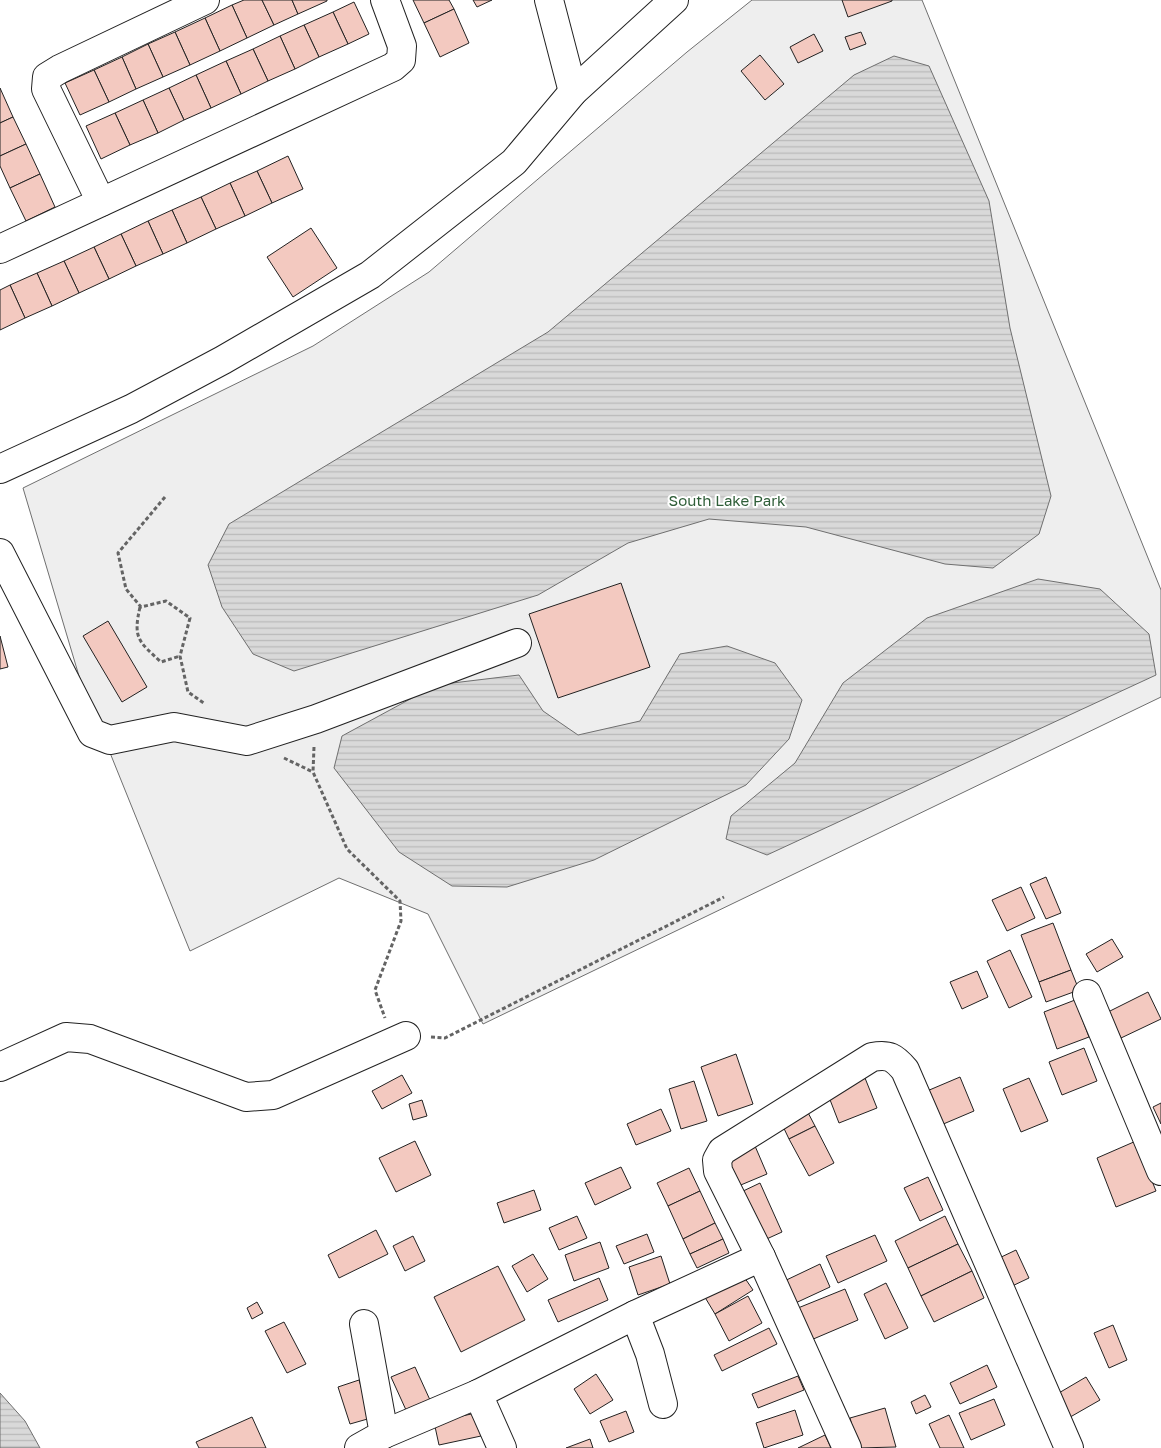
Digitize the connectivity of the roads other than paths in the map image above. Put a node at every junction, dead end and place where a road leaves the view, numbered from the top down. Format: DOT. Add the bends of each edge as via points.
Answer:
graph roads {
  1 [pos="205,0"];
  2 [pos="385,0"];
  3 [pos="548,0"];
  4 [pos="674,0"];
  5 [pos="573,92"];
  6 [pos="101,202"];
  7 [pos="0,249"];
  8 [pos="0,468"];
  9 [pos="0,552"];
  10 [pos="517,643"];
  11 [pos="1087,994"];
  12 [pos="400,1038"];
  13 [pos="0,1067"];
  14 [pos="1161,1171"];
  15 [pos="762,1257"];
  16 [pos="635,1315"];
  17 [pos="364,1324"];
  18 [pos="478,1394"];
  19 [pos="664,1404"];
  20 [pos="384,1434"];
  21 [pos="360,1448"];
  22 [pos="502,1448"];
  23 [pos="847,1448"];
  24 [pos="1069,1448"];
  1 -- 6 [label="street" via="47,77 46,89"];
  2 -- 6 [label="street" via="402,46 401,60 393,67"];
  3 -- 5 [label="street"];
  4 -- 5 [label="street"];
  5 -- 8 [label="street" via="514,162 370,275 190,378"];
  6 -- 7 [label="street"];
  9 -- 10 [label="street" via="92,733 110,740 174,728 247,741 316,719"];
  11 -- 14 [label="street"];
  12 -- 13 [label="street" via="273,1095 246,1097 90,1039 66,1037"];
  15 -- 16 [label="street"];
  15 -- 23 [label="street"];
  15 -- 24 [label="street" via="718,1170 717,1160 722,1151 872,1057 894,1057 905,1070"];
  16 -- 18 [label="street"];
  16 -- 19 [label="street"];
  17 -- 20 [label="street"];
  18 -- 20 [label="street"];
  18 -- 22 [label="street"];
  20 -- 21 [label="street"];
}
